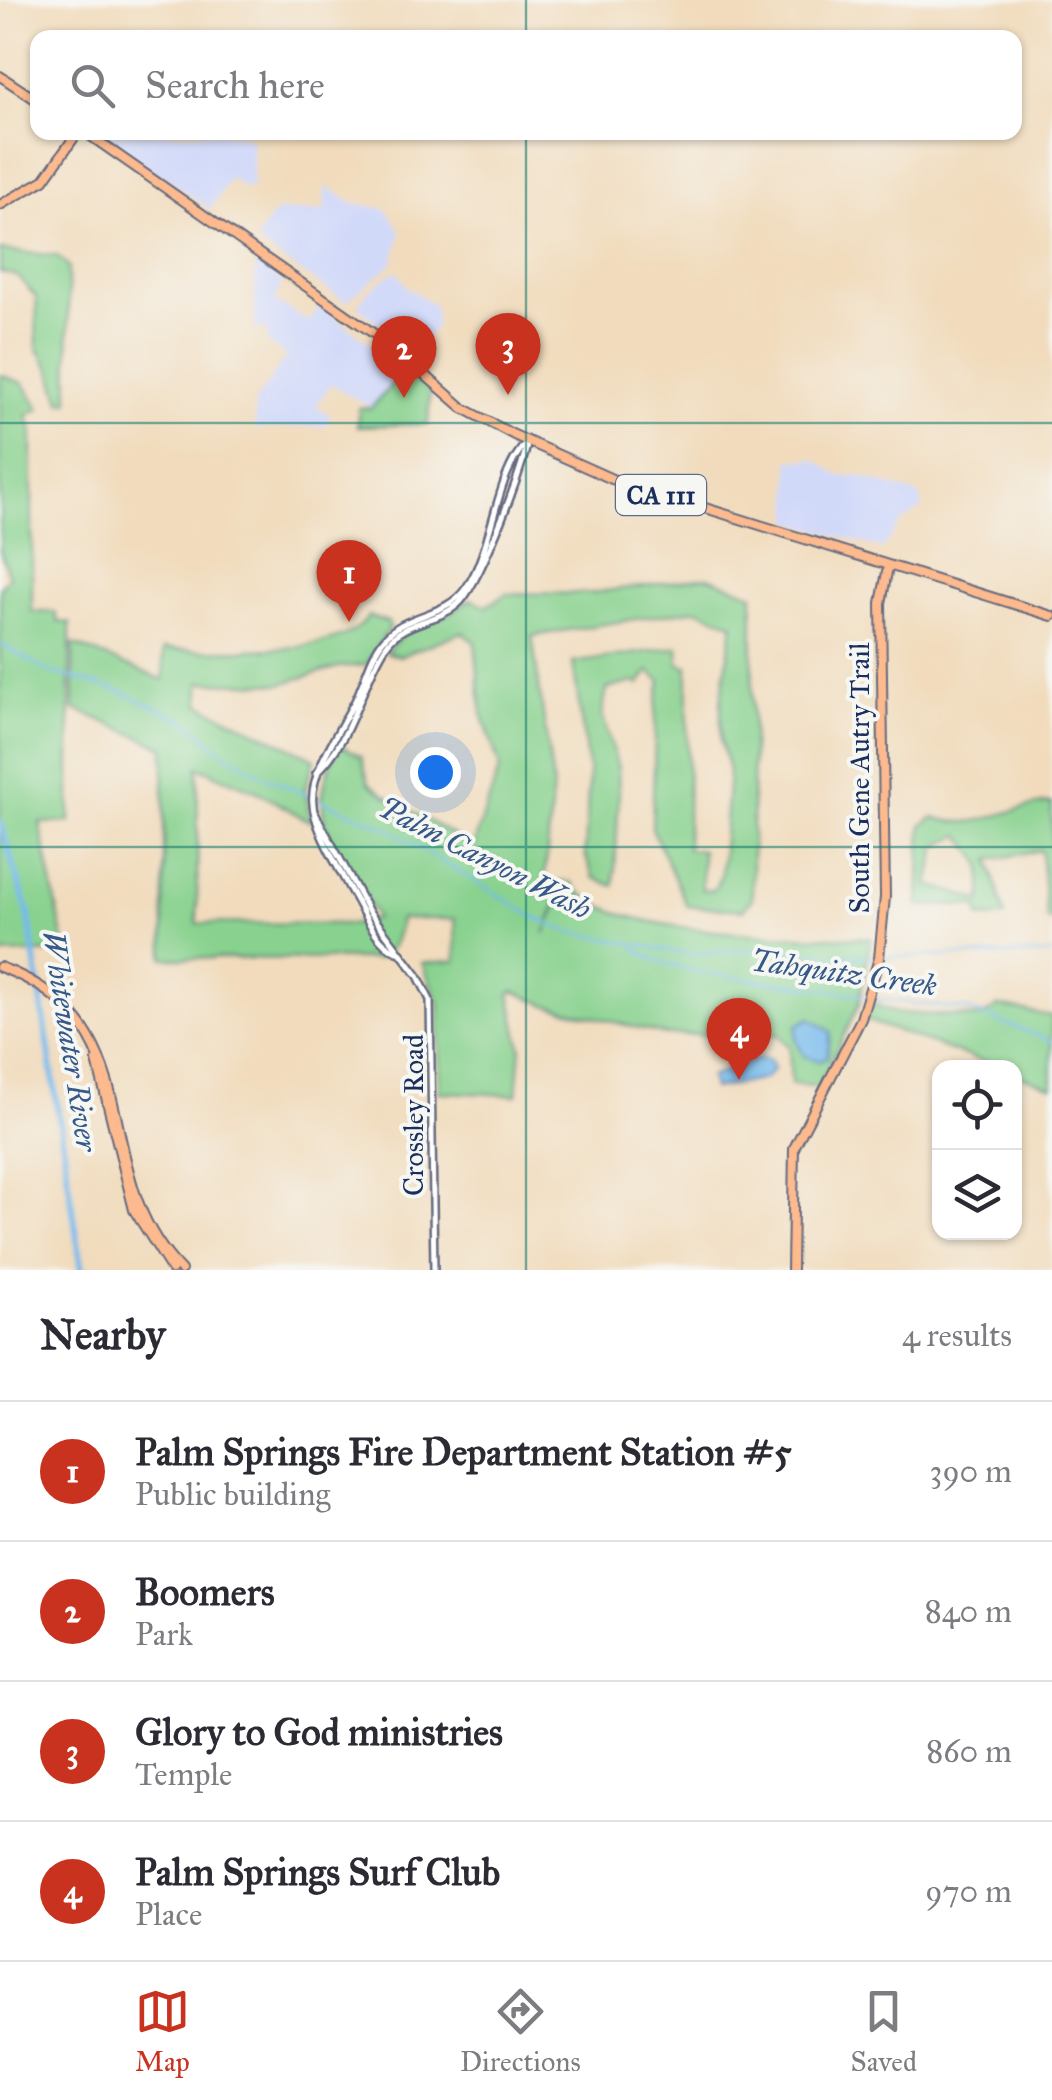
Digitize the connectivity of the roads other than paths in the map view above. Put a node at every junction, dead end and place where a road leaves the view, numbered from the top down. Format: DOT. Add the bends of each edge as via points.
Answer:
graph roads {
  1 [pos="0,76"];
  2 [pos="30,96"];
  3 [pos="76,140"];
  4 [pos="94,140"];
  5 [pos="0,204"];
  6 [pos="527,442"];
  7 [pos="888,568"];
  8 [pos="1052,616"];
  9 [pos="0,969"];
  10 [pos="89,1038"];
  11 [pos="172,1270"];
  12 [pos="181,1270"];
  13 [pos="434,1270"];
  14 [pos="792,1270"];
  1 -- 2 [label="main road"];
  3 -- 5 [label="main road" via="44,180"];
  4 -- 6 [label="main road, CA 111" via="394,347 463,408"];
  6 -- 7 [label="main road, CA 111" via="612,479"];
  6 -- 13 [label="street, Crossley Road" via="470,592 445,614 407,627 389,642 312,787 314,810 368,910 432,1007"];
  7 -- 8 [label="main road"];
  7 -- 14 [label="main road, South Gene Autry Trail" via="881,602 881,939 861,1019 794,1148"];
  9 -- 10 [label="main road" via="48,989"];
  10 -- 11 [label="main road" via="134,1210"];
  10 -- 12 [label="main road" via="108,1076 139,1207"];
}
